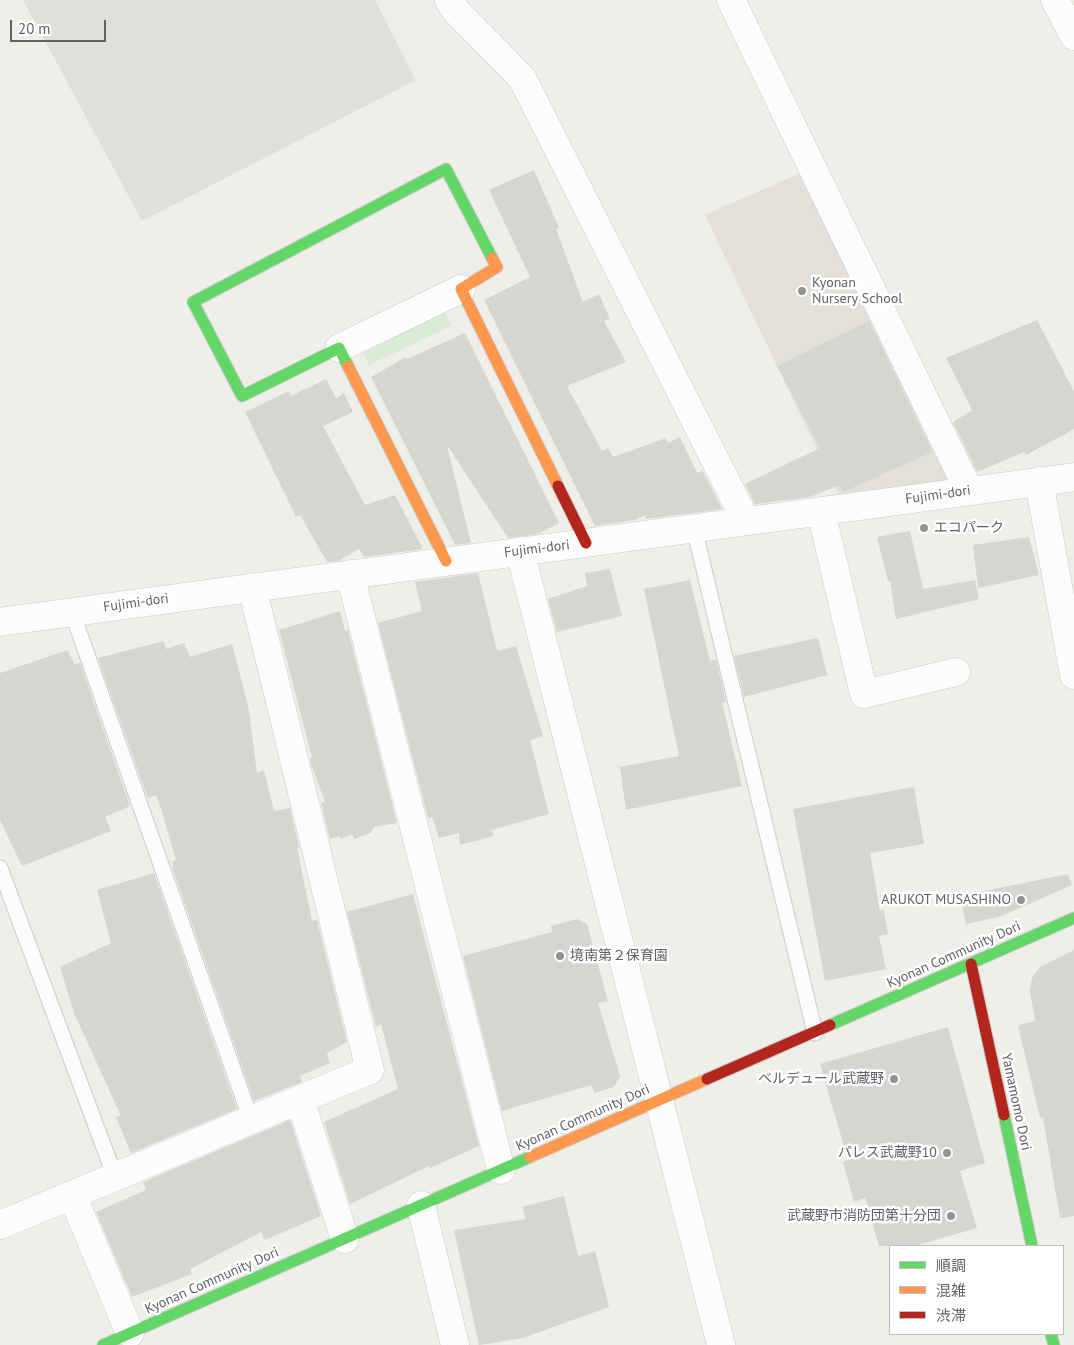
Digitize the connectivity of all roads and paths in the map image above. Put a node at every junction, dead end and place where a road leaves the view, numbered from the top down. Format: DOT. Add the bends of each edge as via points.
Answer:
graph roads {
  1 [pos="450,0"];
  2 [pos="731,0"];
  3 [pos="1055,0"];
  4 [pos="1074,36"];
  5 [pos="461,289"];
  6 [pos="339,348"];
  7 [pos="1074,477"];
  8 [pos="1039,481"];
  9 [pos="969,491"];
  10 [pos="822,511"];
  11 [pos="746,521"];
  12 [pos="694,528"];
  13 [pos="586,543"];
  14 [pos="520,551"];
  15 [pos="446,561"];
  16 [pos="350,574"];
  17 [pos="252,587"];
  18 [pos="72,612"];
  19 [pos="0,622"];
  20 [pos="956,672"];
  21 [pos="1074,675"];
  22 [pos="0,868"];
  23 [pos="1074,918"];
  24 [pos="971,964"];
  25 [pos="815,1033"];
  26 [pos="300,1100"];
  27 [pos="659,1100"];
  28 [pos="251,1120"];
  29 [pos="501,1170"];
  30 [pos="115,1177"];
  31 [pos="72,1195"];
  32 [pos="420,1205"];
  33 [pos="0,1225"];
  34 [pos="344,1238"];
  35 [pos="1032,1245"];
  36 [pos="133,1339"];
  37 [pos="104,1345"];
  38 [pos="455,1345"];
  39 [pos="722,1345"];
  1 -- 11 [label="street" via="455,10 522,78"];
  2 -- 9 [label="street"];
  3 -- 4 [label="street"];
  5 -- 6 [label="street"];
  5 -- 6 [label="street" via="497,267 446,169 192,302 242,396"];
  5 -- 13 [label="street"];
  6 -- 15 [label="street"];
  7 -- 8 [label="street, Fujimi-dori"];
  8 -- 9 [label="street, Fujimi-dori"];
  8 -- 21 [label="street"];
  9 -- 10 [label="street, Fujimi-dori"];
  10 -- 11 [label="street, Fujimi-dori"];
  10 -- 20 [label="street" via="864,694"];
  11 -- 12 [label="street, Fujimi-dori"];
  12 -- 13 [label="street, Fujimi-dori"];
  12 -- 25 [label="lane"];
  13 -- 14 [label="street, Fujimi-dori"];
  14 -- 15 [label="street, Fujimi-dori"];
  14 -- 27 [label="street"];
  15 -- 16 [label="street, Fujimi-dori"];
  16 -- 17 [label="street, Fujimi-dori"];
  16 -- 29 [label="street"];
  17 -- 18 [label="street, Fujimi-dori"];
  17 -- 26 [label="street" via="370,1070"];
  18 -- 19 [label="street, Fujimi-dori"];
  18 -- 28 [label="lane"];
  22 -- 30 [label="lane"];
  23 -- 24 [label="street, Kyonan Community Dori"];
  24 -- 25 [label="street, Kyonan Community Dori"];
  24 -- 35 [label="street, Yamamomo Dori"];
  25 -- 27 [label="street, Kyonan Community Dori"];
  26 -- 28 [label="street"];
  26 -- 34 [label="street"];
  27 -- 29 [label="street, Kyonan Community Dori"];
  27 -- 39 [label="street"];
  28 -- 30 [label="street"];
  29 -- 32 [label="street, Kyonan Community Dori"];
  30 -- 31 [label="street"];
  31 -- 33 [label="street"];
  31 -- 36 [label="street"];
  32 -- 34 [label="street, Kyonan Community Dori"];
  32 -- 38 [label="street"];
  34 -- 36 [label="street, Kyonan Community Dori"];
  36 -- 37 [label="street, Kyonan Community Dori"];
}
